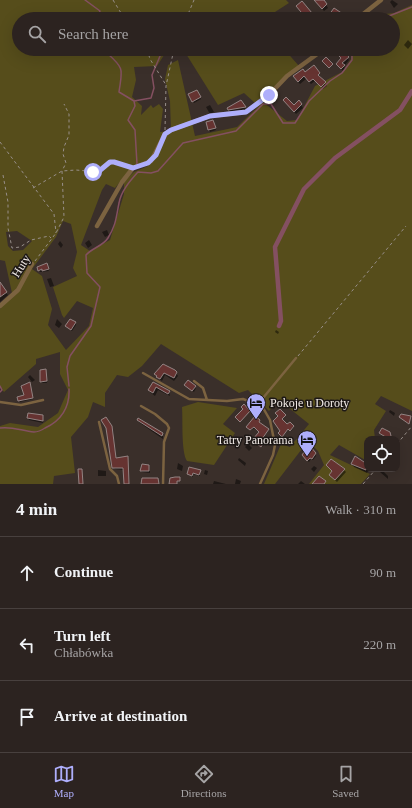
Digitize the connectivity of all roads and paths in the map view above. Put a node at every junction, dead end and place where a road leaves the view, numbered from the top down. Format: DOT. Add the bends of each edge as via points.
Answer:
graph roads {
  1 [pos="113,0"];
  2 [pos="194,0"];
  3 [pos="381,0"];
  4 [pos="120,12"];
  5 [pos="189,12"];
  6 [pos="366,12"];
  7 [pos="149,56"];
  8 [pos="172,56"];
  9 [pos="314,56"];
  10 [pos="166,86"];
  11 [pos="64,104"];
  12 [pos="165,134"];
  13 [pos="0,142"];
  14 [pos="133,168"];
  15 [pos="62,172"];
  16 [pos="3,175"];
  17 [pos="33,188"];
  18 [pos="97,226"];
  19 [pos="406,226"];
  20 [pos="56,233"];
  21 [pos="52,238"];
  22 [pos="32,264"];
  23 [pos="0,306"];
  24 [pos="296,358"];
  25 [pos="143,373"];
  26 [pos="194,381"];
  27 [pos="43,400"];
  28 [pos="207,400"];
  29 [pos="0,402"];
  30 [pos="140,406"];
  31 [pos="262,406"];
  32 [pos="99,422"];
  33 [pos="412,426"];
  34 [pos="400,440"];
  35 [pos="373,472"];
  36 [pos="119,484"];
  37 [pos="163,484"];
  38 [pos="260,484"];
  39 [pos="363,484"];
  1 -- 4 [label="path"];
  2 -- 5 [label="path"];
  3 -- 6 [label="street"];
  7 -- 10 [label="path"];
  8 -- 10 [label="path"];
  9 -- 12 [label="street" via="246,112 210,116 177,127"];
  10 -- 12 [label="path"];
  11 -- 15 [label="path, Huty" via="69,114 69,135 64,147 66,163"];
  12 -- 14 [label="street" via="151,161"];
  13 -- 17 [label="path"];
  14 -- 15 [label="path" via="110,162 98,172"];
  14 -- 18 [label="street"];
  15 -- 17 [label="path"];
  15 -- 20 [label="path, Huty" via="64,217"];
  16 -- 21 [label="path" via="12,248 20,247 31,240 49,236"];
  17 -- 20 [label="path" via="54,214"];
  19 -- 24 [label="path"];
  20 -- 21 [label="path, Huty"];
  21 -- 22 [label="path, Huty"];
  22 -- 23 [label="street, Huty" via="18,290"];
  24 -- 31 [label="lane" via="263,398"];
  25 -- 28 [label="lane" via="185,397"];
  26 -- 28 [label="lane" via="203,388"];
  27 -- 29 [label="lane" via="21,405"];
  28 -- 31 [label="lane" via="243,399"];
  30 -- 37 [label="lane" via="167,424"];
  31 -- 38 [label="lane" via="270,420 275,445"];
  32 -- 36 [label="lane" via="110,469 117,476"];
  33 -- 34 [label="path"];
  35 -- 39 [label="path"];
}
